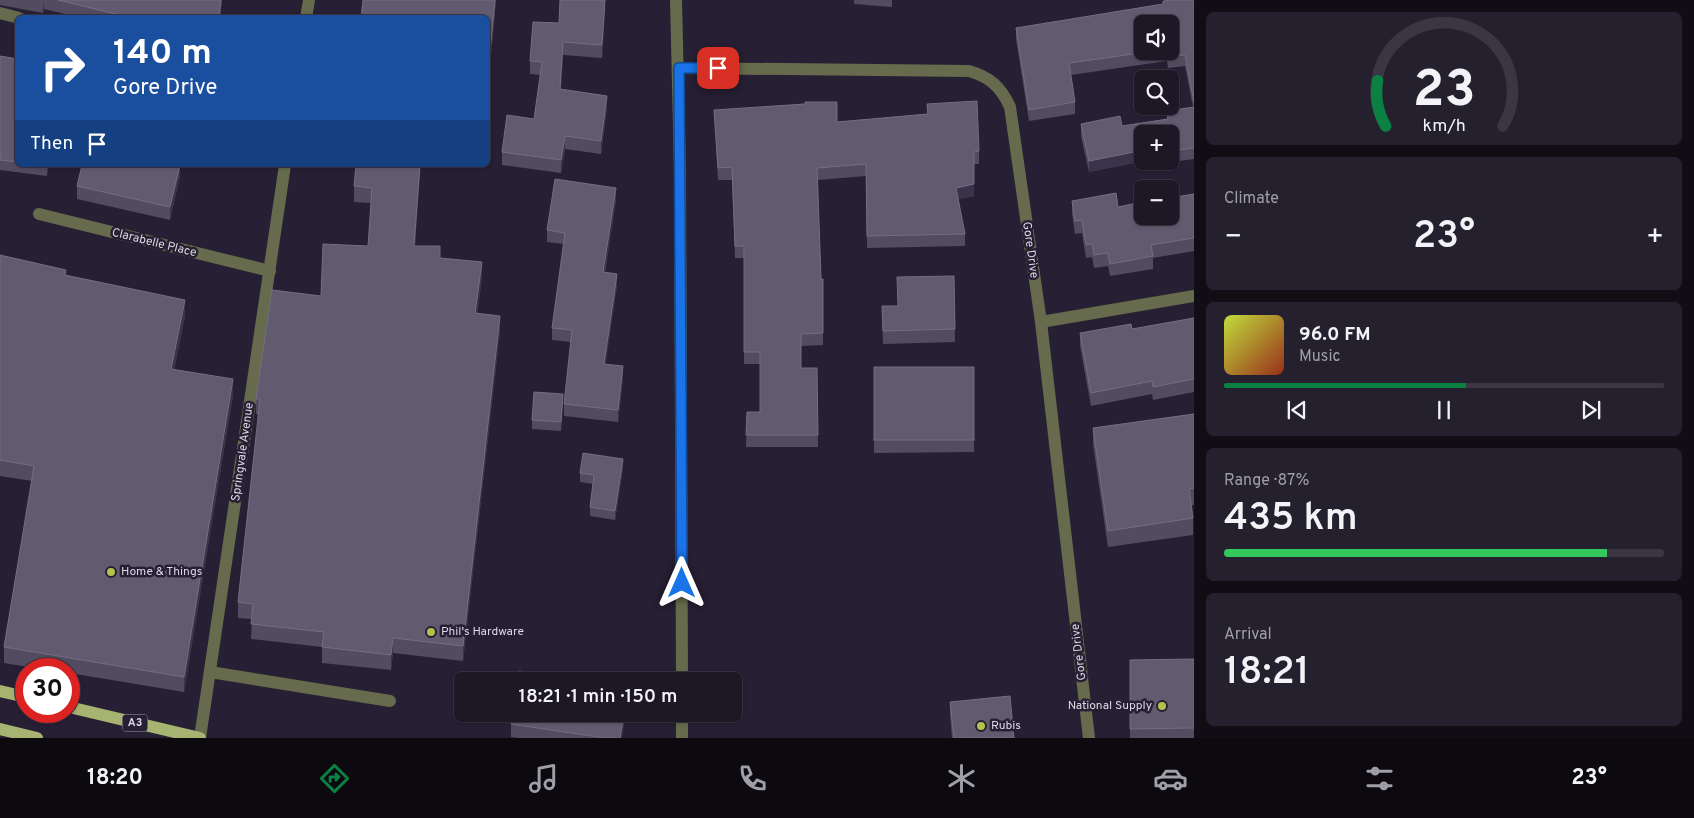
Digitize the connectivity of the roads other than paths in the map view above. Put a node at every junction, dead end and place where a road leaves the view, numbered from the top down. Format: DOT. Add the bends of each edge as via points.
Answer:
graph roads {
  1 [pos="308,0"];
  2 [pos="676,0"];
  3 [pos="0,13"];
  4 [pos="306,15"];
  5 [pos="15,17"];
  6 [pos="679,68"];
  7 [pos="285,167"];
  8 [pos="39,214"];
  9 [pos="270,271"];
  10 [pos="1194,296"];
  11 [pos="1041,322"];
  12 [pos="210,672"];
  13 [pos="682,672"];
  14 [pos="0,691"];
  15 [pos="15,694"];
  16 [pos="390,701"];
  17 [pos="80,710"];
  18 [pos="682,722"];
  19 [pos="0,729"];
  20 [pos="37,738"];
  21 [pos="200,738"];
  22 [pos="682,738"];
  23 [pos="1089,738"];
  1 -- 4 [label="street"];
  2 -- 6 [label="street"];
  3 -- 5 [label="street"];
  6 -- 11 [label="street, Gore Drive" via="969,71 995,83 1010,107"];
  6 -- 13 [label="street"];
  7 -- 9 [label="street, Springvale Avenue"];
  8 -- 9 [label="street, Clarabelle Place"];
  9 -- 12 [label="street, Springvale Avenue"];
  10 -- 11 [label="street"];
  11 -- 23 [label="street, Gore Drive"];
  12 -- 16 [label="street"];
  12 -- 21 [label="street, Springvale Avenue"];
  14 -- 15 [label="main road"];
  17 -- 21 [label="main road, A3"];
  18 -- 22 [label="street"];
  19 -- 20 [label="main road"];
}
